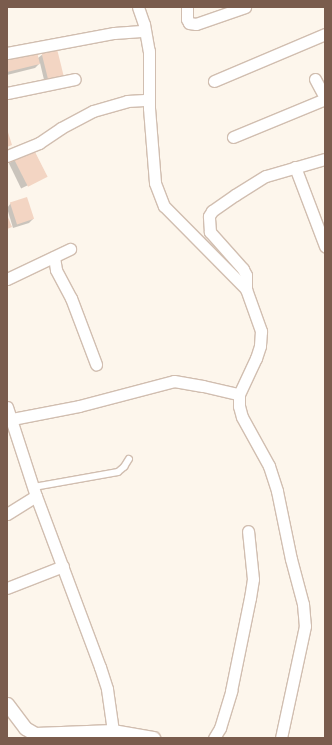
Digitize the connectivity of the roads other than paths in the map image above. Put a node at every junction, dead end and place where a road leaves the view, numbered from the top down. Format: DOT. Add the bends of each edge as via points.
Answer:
graph roads {
  1 [pos="138,7"];
  2 [pos="186,7"];
  3 [pos="245,7"];
  4 [pos="142,32"];
  5 [pos="325,34"];
  6 [pos="7,53"];
  7 [pos="315,78"];
  8 [pos="75,79"];
  9 [pos="214,81"];
  10 [pos="7,93"];
  11 [pos="325,98"];
  12 [pos="145,100"];
  13 [pos="233,137"];
  14 [pos="7,156"];
  15 [pos="325,159"];
  16 [pos="295,167"];
  17 [pos="325,246"];
  18 [pos="70,249"];
  19 [pos="54,257"];
  20 [pos="7,279"];
  21 [pos="246,289"];
  22 [pos="96,364"];
  23 [pos="234,393"];
  24 [pos="7,407"];
  25 [pos="9,419"];
  26 [pos="129,458"];
  27 [pos="35,492"];
  28 [pos="7,514"];
  29 [pos="248,531"];
  30 [pos="63,566"];
  31 [pos="7,588"];
  32 [pos="7,704"];
  33 [pos="113,731"];
  34 [pos="128,735"];
  35 [pos="36,736"];
  36 [pos="153,738"];
  37 [pos="214,738"];
  38 [pos="280,738"];
  1 -- 4 [label="street"];
  2 -- 3 [label="street" via="187,19 190,23 196,24"];
  4 -- 6 [label="street" via="114,33"];
  4 -- 12 [label="street" via="149,51"];
  5 -- 9 [label="street"];
  7 -- 11 [label="street"];
  8 -- 10 [label="street"];
  11 -- 13 [label="street"];
  12 -- 14 [label="street" via="127,101 81,116 39,143"];
  12 -- 21 [label="street" via="155,183 164,206"];
  15 -- 16 [label="street"];
  16 -- 17 [label="street"];
  16 -- 21 [label="street" via="266,176 208,216 210,232 246,274"];
  18 -- 19 [label="street"];
  19 -- 20 [label="street"];
  19 -- 22 [label="street" via="56,270 71,298"];
  21 -- 23 [label="street" via="261,331 256,358"];
  23 -- 25 [label="street" via="174,381 79,406"];
  23 -- 38 [label="street" via="242,417 269,466 275,484 303,604 305,626"];
  24 -- 25 [label="street"];
  25 -- 27 [label="street"];
  26 -- 27 [label="lane" via="118,472"];
  27 -- 28 [label="street"];
  27 -- 30 [label="street"];
  29 -- 37 [label="street" via="253,579 250,598 231,691 220,728"];
  30 -- 31 [label="street"];
  30 -- 33 [label="street" via="107,689"];
  32 -- 35 [label="street" via="25,728"];
  33 -- 34 [label="street"];
  33 -- 35 [label="street"];
  34 -- 36 [label="street"];
}
